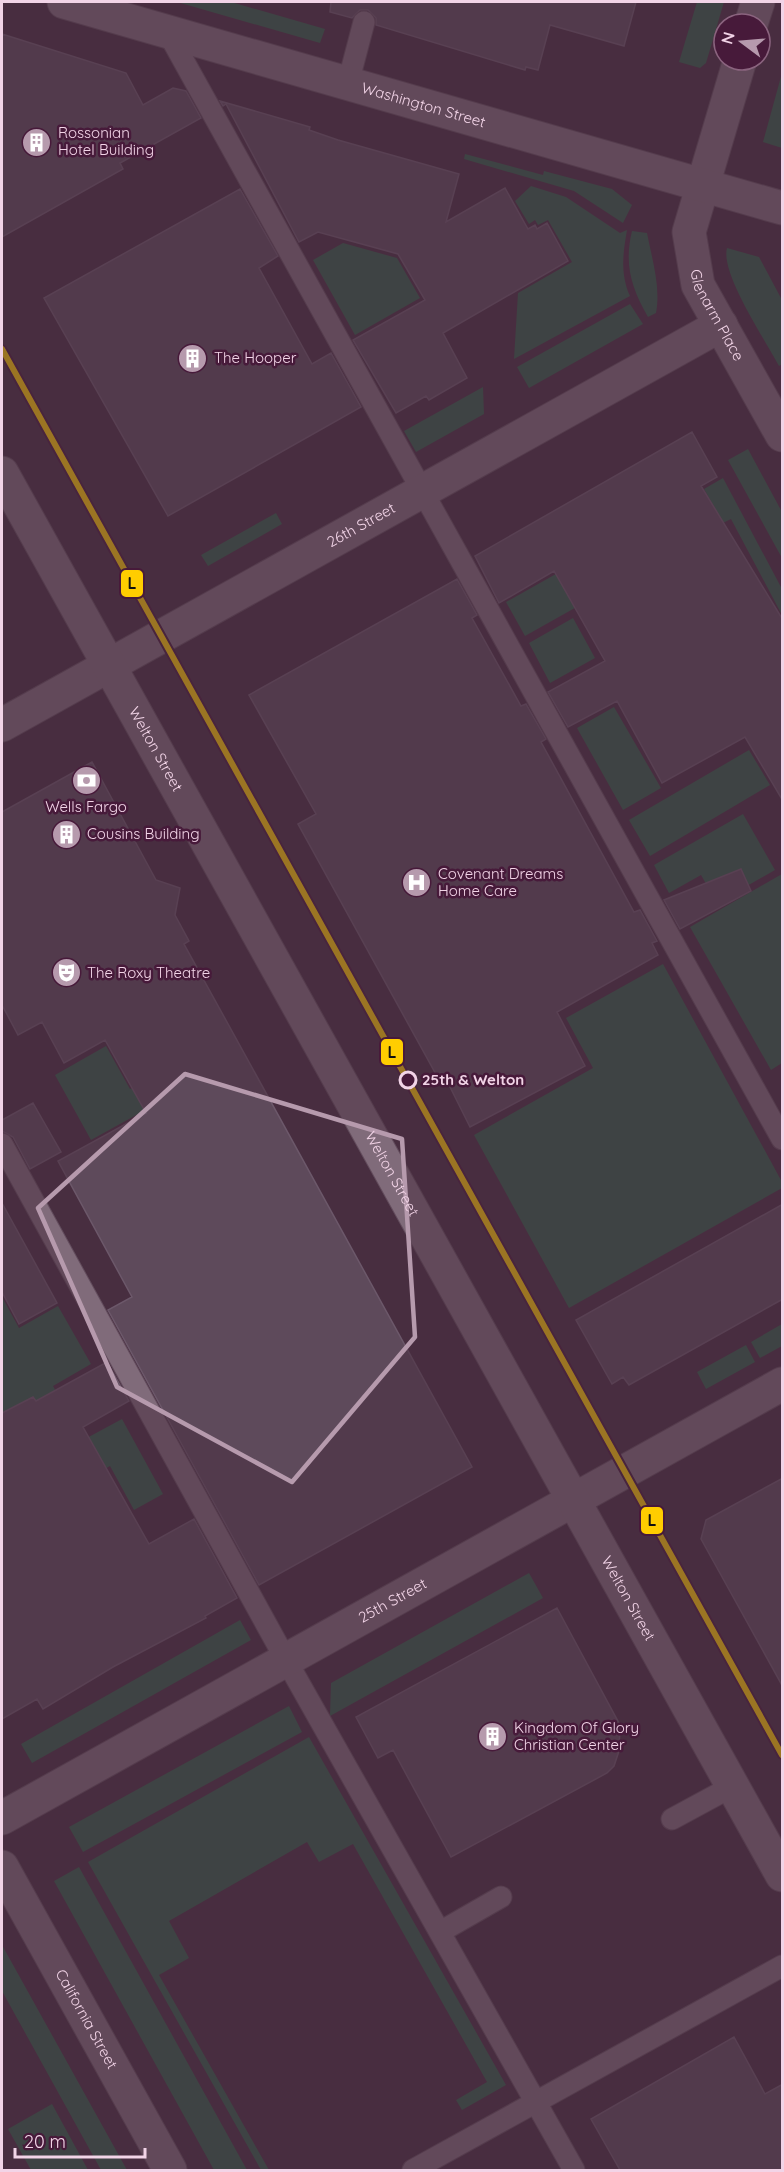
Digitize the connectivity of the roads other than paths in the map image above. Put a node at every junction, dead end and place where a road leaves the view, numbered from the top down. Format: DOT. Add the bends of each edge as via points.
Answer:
graph roads {
  1 [pos="70,2"];
  2 [pos="364,22"];
  3 [pos="167,31"];
  4 [pos="737,72"];
  5 [pos="348,83"];
  6 [pos="704,185"];
  7 [pos="783,208"];
  8 [pos="721,325"];
  9 [pos="783,435"];
  10 [pos="2,473"];
  11 [pos="422,491"];
  12 [pos="108,665"];
  13 [pos="2,725"];
  14 [pos="783,1139"];
  15 [pos="2,1144"];
  16 [pos="783,1384"];
  17 [pos="574,1500"];
  18 [pos="286,1659"];
  19 [pos="733,1786"];
  20 [pos="2,1818"];
  21 [pos="672,1819"];
  22 [pos="2,1867"];
  23 [pos="783,1875"];
  24 [pos="501,1897"];
  25 [pos="440,1932"];
  26 [pos="783,1966"];
  27 [pos="536,2102"];
  28 [pos="170,2170"];
  29 [pos="413,2170"];
  30 [pos="574,2170"];
  1 -- 3 [label="street, Washington Street"];
  2 -- 5 [label="lane"];
  3 -- 5 [label="street, Washington Street"];
  3 -- 11 [label="lane"];
  4 -- 6 [label="street, Glenarm Place"];
  5 -- 6 [label="street, Washington Street"];
  6 -- 7 [label="street, Washington Street"];
  6 -- 8 [label="street, Glenarm Place" via="689,232 698,285"];
  8 -- 9 [label="street, Glenarm Place"];
  8 -- 11 [label="street, 26th Street"];
  10 -- 12 [label="street, Welton Street"];
  11 -- 12 [label="street, 26th Street"];
  11 -- 14 [label="lane"];
  12 -- 13 [label="street, 26th Street"];
  12 -- 17 [label="street, Welton Street"];
  15 -- 18 [label="lane"];
  16 -- 17 [label="street, 25th Street"];
  17 -- 18 [label="street, 25th Street"];
  17 -- 19 [label="street, Welton Street"];
  18 -- 20 [label="street, 25th Street"];
  18 -- 25 [label="lane"];
  19 -- 21 [label="lane"];
  19 -- 23 [label="street, Welton Street"];
  22 -- 28 [label="street, California Street"];
  24 -- 25 [label="lane"];
  25 -- 27 [label="lane"];
  26 -- 27 [label="lane"];
  27 -- 29 [label="lane"];
  27 -- 30 [label="lane"];
}
